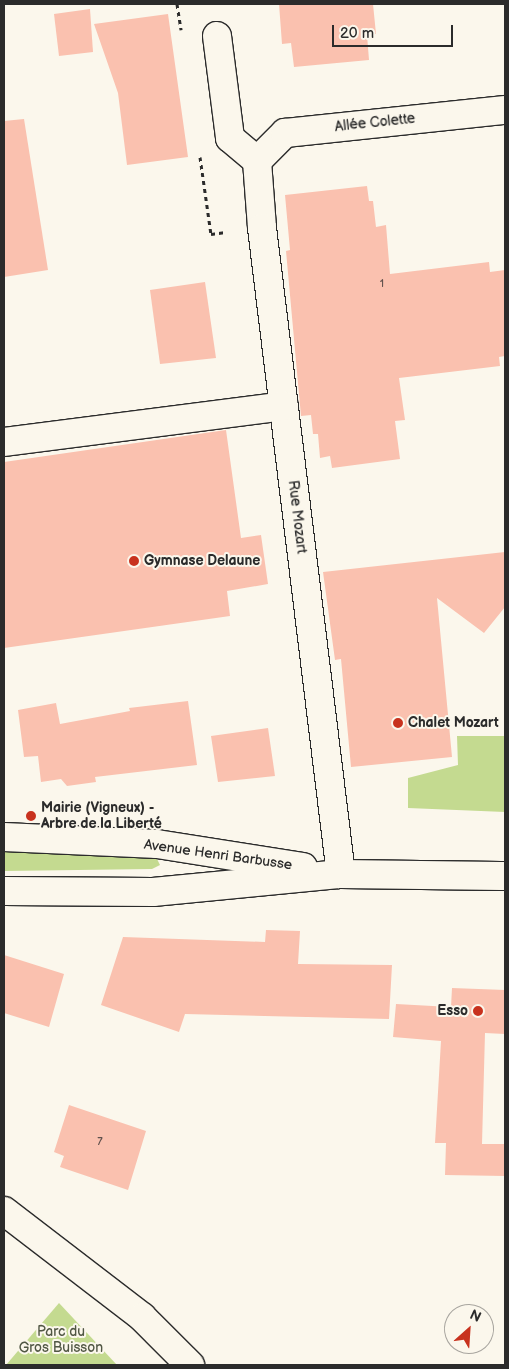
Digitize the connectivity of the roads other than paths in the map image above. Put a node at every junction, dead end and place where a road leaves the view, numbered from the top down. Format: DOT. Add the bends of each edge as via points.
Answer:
graph roads {
  1 [pos="217,36"];
  2 [pos="505,110"];
  3 [pos="257,161"];
  4 [pos="284,406"];
  5 [pos="4,442"];
  6 [pos="4,837"];
  7 [pos="341,874"];
  8 [pos="505,876"];
  9 [pos="4,891"];
  10 [pos="4,1211"];
  11 [pos="190,1365"];
  1 -- 3 [label="street" via="230,138"];
  2 -- 3 [label="street, Allée Colette" via="285,133"];
  3 -- 4 [label="street, Rue Mozart"];
  4 -- 5 [label="street"];
  4 -- 7 [label="street, Rue Mozart"];
  6 -- 7 [label="street, Avenue Henri Barbusse" via="157,844"];
  7 -- 8 [label="street, Avenue Henri Barbusse"];
  7 -- 9 [label="street, Avenue Henri Barbusse" via="154,892"];
  10 -- 11 [label="street" via="142,1317"];
}
